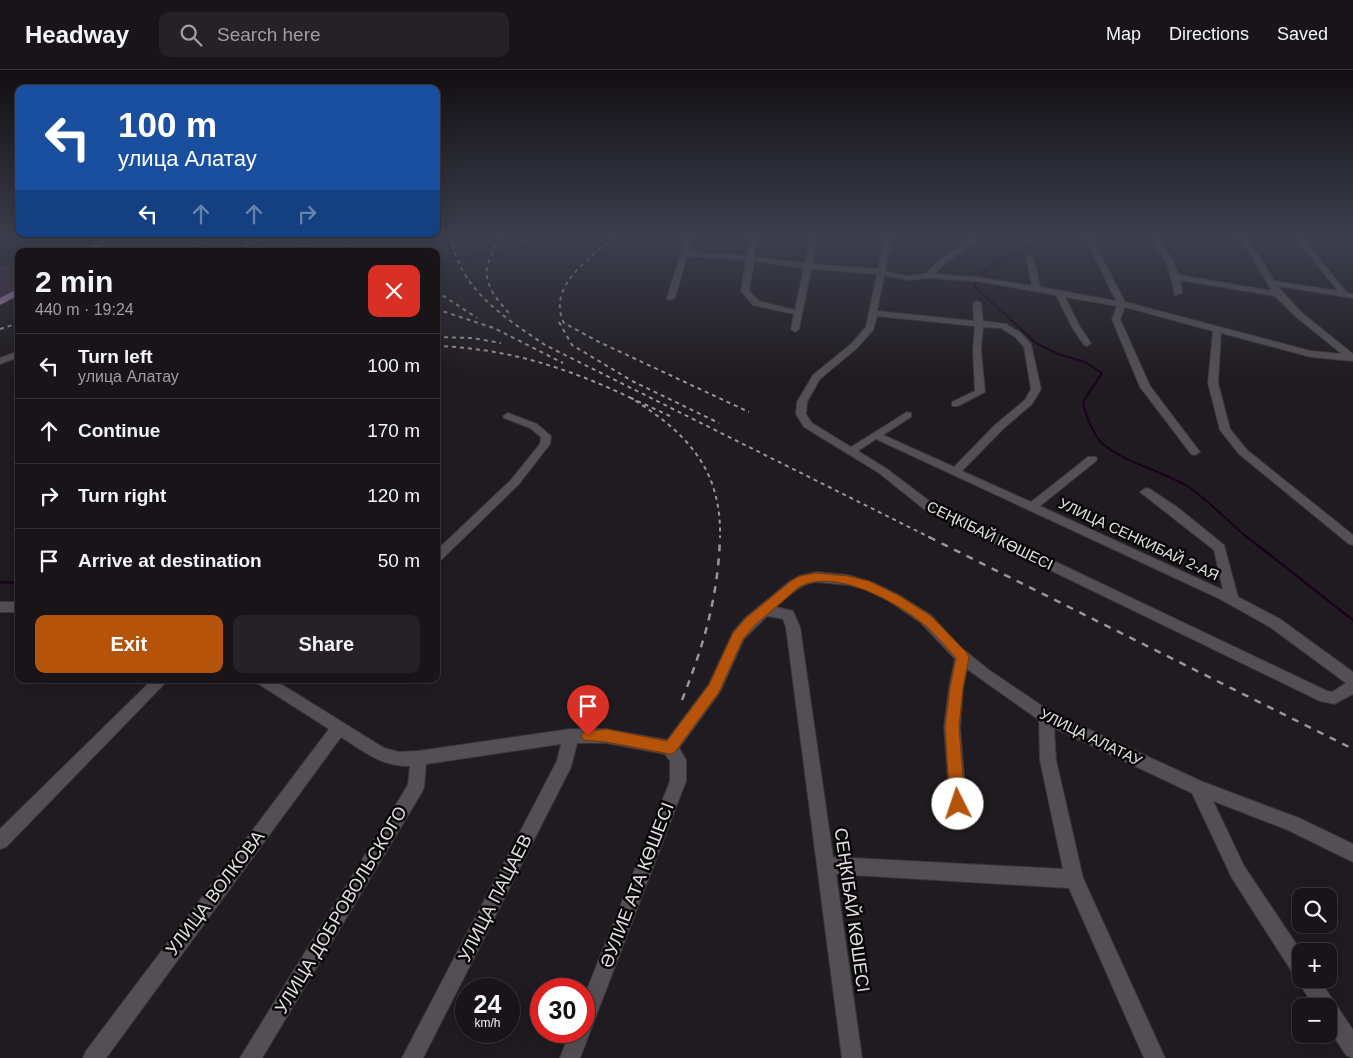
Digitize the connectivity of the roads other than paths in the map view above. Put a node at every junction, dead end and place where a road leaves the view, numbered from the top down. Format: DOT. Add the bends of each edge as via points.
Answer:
graph roads {
  1 [pos="676,283"];
  2 [pos="746,283"];
  3 [pos="804,283"];
  4 [pos="879,283"];
  5 [pos="997,283"];
  6 [pos="1035,283"];
  7 [pos="1112,283"];
  8 [pos="1177,283"];
  9 [pos="1213,283"];
  10 [pos="1272,283"];
  11 [pos="1338,283"];
  12 [pos="1036,289"];
  13 [pos="15,293"];
  14 [pos="1059,293"];
  15 [pos="1178,293"];
  16 [pos="1278,294"];
  17 [pos="1349,296"];
  18 [pos="671,298"];
  19 [pos="0,302"];
  20 [pos="977,303"];
  21 [pos="1122,304"];
  22 [pos="798,313"];
  23 [pos="873,313"];
  24 [pos="979,324"];
  25 [pos="795,329"];
  26 [pos="1217,330"];
  27 [pos="1087,343"];
  28 [pos="15,355"];
  29 [pos="1352,357"];
  30 [pos="0,361"];
  31 [pos="955,404"];
  32 [pos="907,415"];
  33 [pos="508,416"];
  34 [pos="875,435"];
  35 [pos="851,451"];
  36 [pos="1195,452"];
  37 [pos="1092,459"];
  38 [pos="956,471"];
  39 [pos="1146,492"];
  40 [pos="1032,507"];
  41 [pos="1353,541"];
  42 [pos="440,554"];
  43 [pos="1232,600"];
  44 [pos="15,607"];
  45 [pos="0,608"];
  46 [pos="764,610"];
  47 [pos="963,657"];
  48 [pos="1353,680"];
  49 [pos="158,683"];
  50 [pos="273,683"];
  51 [pos="1353,686"];
  52 [pos="1046,717"];
  53 [pos="338,729"];
  54 [pos="571,736"];
  55 [pos="670,748"];
  56 [pos="418,758"];
  57 [pos="1198,788"];
  58 [pos="958,804"];
  59 [pos="0,841"];
  60 [pos="1353,853"];
  61 [pos="826,865"];
  62 [pos="1074,879"];
  63 [pos="1292,954"];
  64 [pos="595,994"];
  65 [pos="1337,1023"];
  66 [pos="576,1043"];
  67 [pos="1353,1048"];
  68 [pos="93,1058"];
  69 [pos="250,1058"];
  70 [pos="412,1058"];
  71 [pos="570,1058"];
  72 [pos="852,1058"];
  73 [pos="1155,1058"];
  1 -- 18 [label="street"];
  2 -- 22 [label="street" via="745,291 756,303"];
  3 -- 22 [label="street"];
  4 -- 23 [label="street, СЕҢКІБАЙ КӨШЕСІ"];
  5 -- 12 [label="street"];
  6 -- 12 [label="street"];
  7 -- 21 [label="street"];
  8 -- 15 [label="street"];
  9 -- 16 [label="street"];
  10 -- 16 [label="street"];
  10 -- 17 [label="street"];
  11 -- 17 [label="street"];
  12 -- 14 [label="street"];
  13 -- 19 [label="main road"];
  14 -- 21 [label="street"];
  14 -- 27 [label="street"];
  16 -- 29 [label="street"];
  20 -- 24 [label="street"];
  21 -- 26 [label="street"];
  21 -- 36 [label="street" via="1116,319 1145,387"];
  22 -- 25 [label="street"];
  23 -- 24 [label="street"];
  23 -- 35 [label="street, СЕҢКІБАЙ КӨШЕСІ" via="870,328 854,346 816,377 802,402 801,414 808,425"];
  24 -- 31 [label="street" via="980,392"];
  24 -- 38 [label="street" via="1003,326 1028,346 1036,389 1029,402"];
  26 -- 29 [label="street" via="1311,354"];
  26 -- 41 [label="street" via="1213,383 1225,430 1243,452"];
  28 -- 30 [label="street"];
  32 -- 34 [label="street"];
  33 -- 42 [label="street" via="542,432 546,436 545,444 515,482"];
  34 -- 35 [label="street"];
  34 -- 38 [label="street, УЛИЦА СЕНКИБАЙ 2-АЯ"];
  35 -- 51 [label="street, СЕҢКІБАЙ КӨШЕСІ" via="928,506 1324,696 1334,698"];
  37 -- 40 [label="street, УЛИЦА СЕНКИБАЙ 2-АЯ"];
  38 -- 40 [label="street, УЛИЦА СЕНКИБАЙ 2-АЯ"];
  39 -- 43 [label="street, УЛИЦА СЕНКИБАЙ 2-АЯ" via="1220,548"];
  40 -- 43 [label="street, УЛИЦА СЕНКИБАЙ 2-АЯ"];
  43 -- 48 [label="street, УЛИЦА СЕНКИБАЙ 2-АЯ" via="1275,623"];
  44 -- 45 [label="street"];
  46 -- 47 [label="street, УЛИЦА АЛАТАУ" via="804,579 848,580 894,598 926,619"];
  46 -- 55 [label="street, УЛИЦА АЛАТАУ" via="738,636 714,688"];
  46 -- 61 [label="street, СЕҢКІБАЙ КӨШЕСІ" via="788,615 793,627"];
  47 -- 52 [label="street, УЛИЦА АЛАТАУ"];
  47 -- 58 [label="street" via="952,727"];
  49 -- 59 [label="street"];
  50 -- 53 [label="street"];
  52 -- 57 [label="street, УЛИЦА АЛАТАУ"];
  52 -- 62 [label="street" via="1048,760"];
  53 -- 56 [label="street" via="380,754"];
  53 -- 68 [label="street, УЛИЦА ВОЛКОВА"];
  54 -- 55 [label="street" via="606,736"];
  54 -- 56 [label="street"];
  54 -- 70 [label="street, УЛИЦА ПАЦАЕВ" via="565,762"];
  55 -- 64 [label="street, ӘУЛИЕ АТА КӨШЕСІ" via="678,760 678,781"];
  56 -- 69 [label="street, УЛИЦА ДОБРОВОЛЬСКОГО" via="416,788"];
  57 -- 60 [label="street, УЛИЦА АЛАТАУ" via="1293,824"];
  57 -- 63 [label="street" via="1238,872"];
  61 -- 62 [label="street"];
  61 -- 72 [label="street, СЕҢКІБАЙ КӨШЕСІ"];
  62 -- 73 [label="street"];
  65 -- 67 [label="street"];
  66 -- 71 [label="street"];
}
